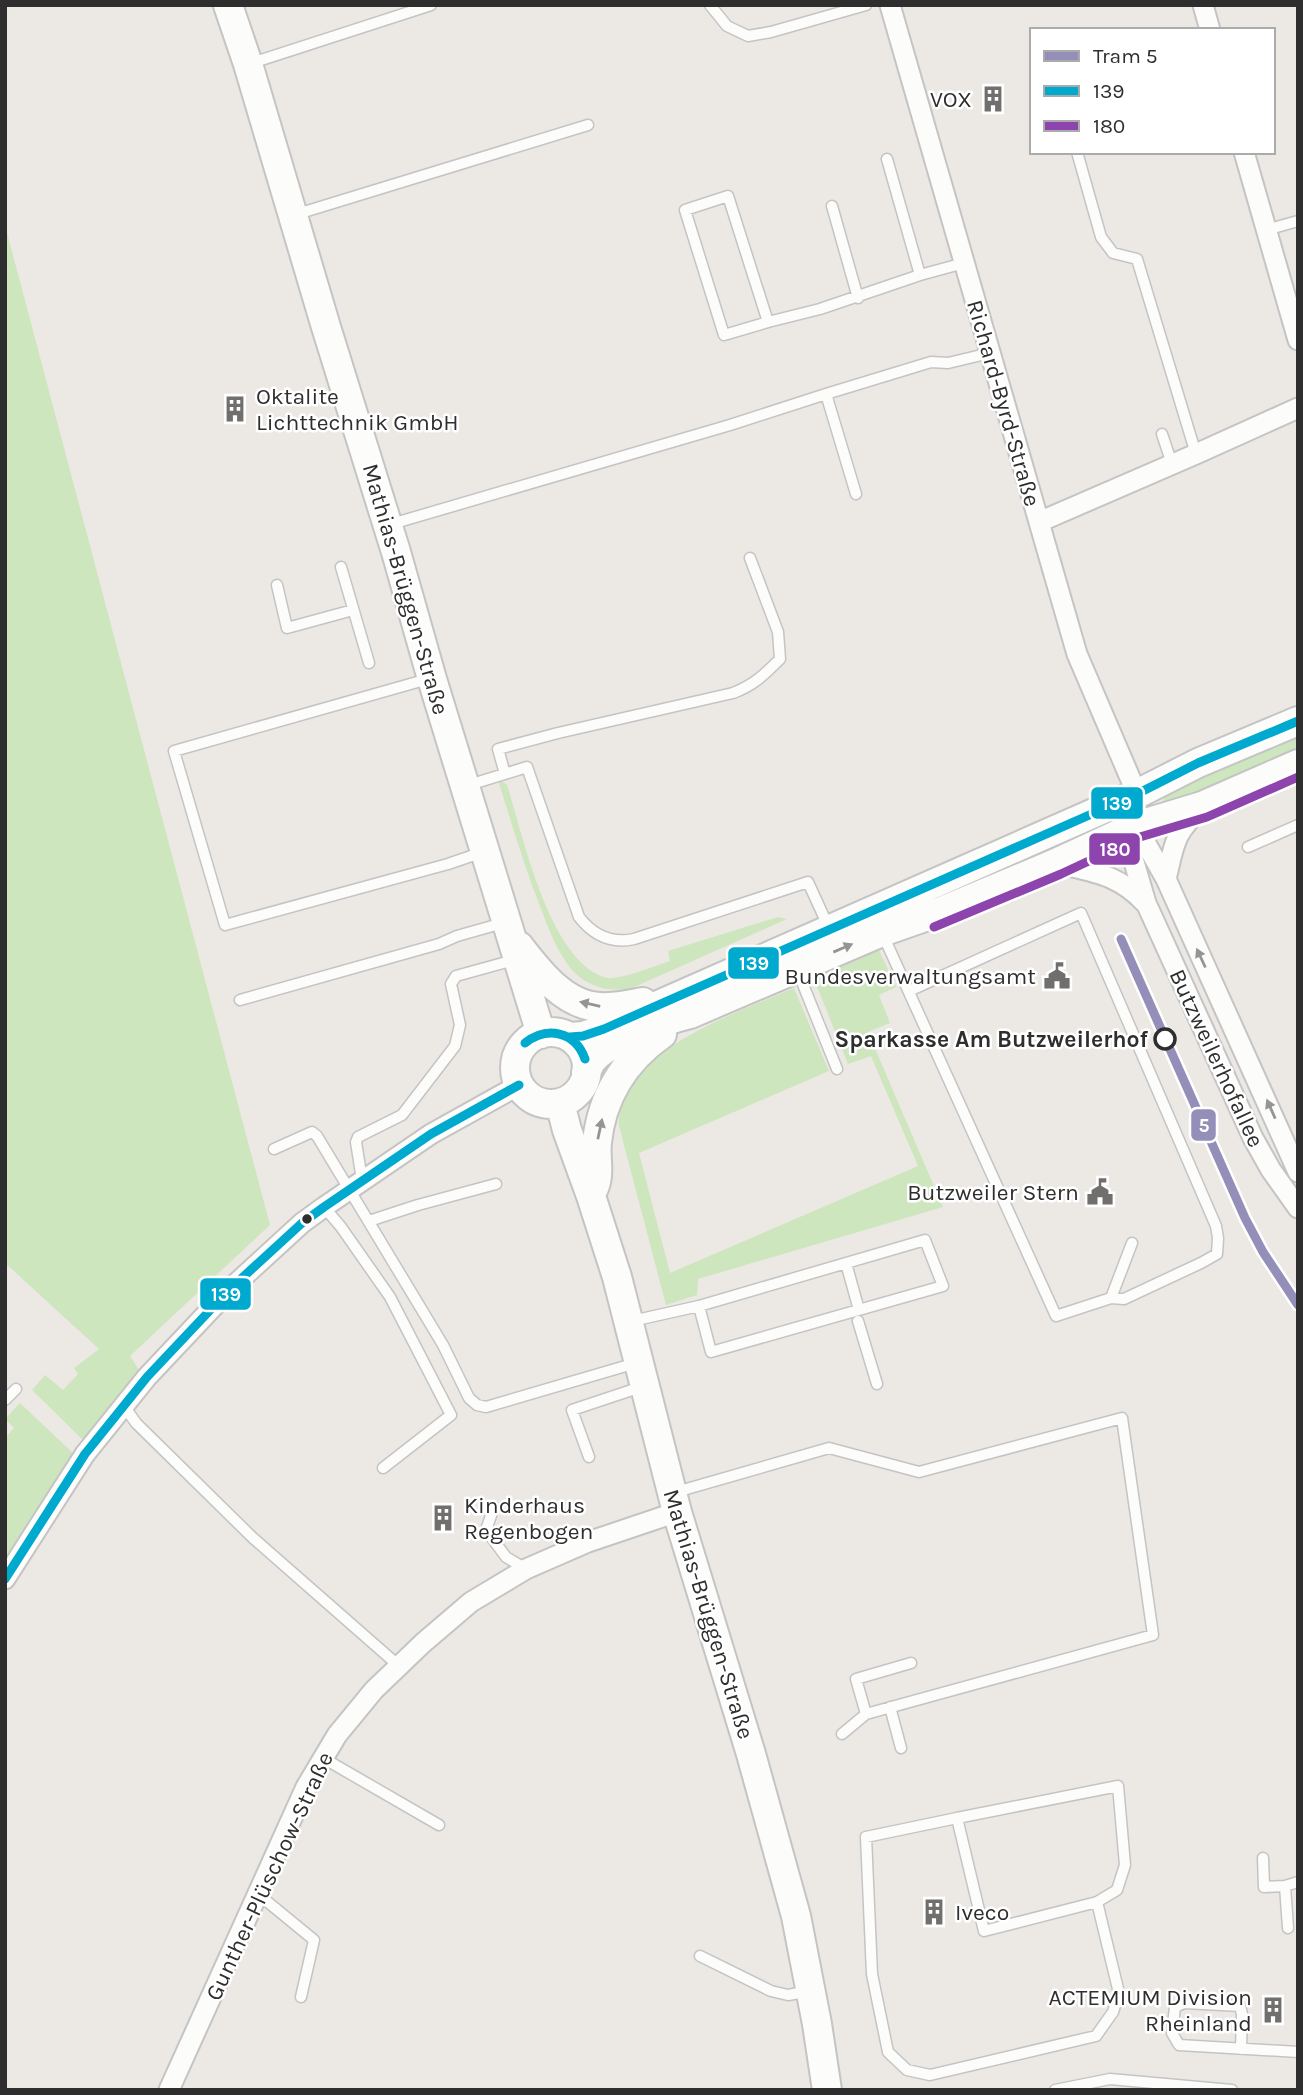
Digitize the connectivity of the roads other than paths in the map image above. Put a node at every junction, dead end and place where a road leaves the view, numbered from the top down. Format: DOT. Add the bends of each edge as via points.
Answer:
graph roads {
  1 [pos="228,5"];
  2 [pos="389,5"];
  3 [pos="431,5"];
  4 [pos="710,5"];
  5 [pos="866,5"];
  6 [pos="890,5"];
  7 [pos="1203,5"];
  8 [pos="388,18"];
  9 [pos="1209,28"];
  10 [pos="248,64"];
  11 [pos="588,125"];
  12 [pos="1078,154"];
  13 [pos="1245,154"];
  14 [pos="887,159"];
  15 [pos="832,206"];
  16 [pos="293,215"];
  17 [pos="1298,221"];
  18 [pos="1266,230"];
  19 [pos="964,263"];
  20 [pos="920,275"];
  21 [pos="858,298"];
  22 [pos="768,322"];
  23 [pos="1298,340"];
  24 [pos="990,353"];
  25 [pos="826,394"];
  26 [pos="1298,408"];
  27 [pos="1163,434"];
  28 [pos="1196,454"];
  29 [pos="1172,464"];
  30 [pos="856,494"];
  31 [pos="1039,522"];
  32 [pos="388,525"];
  33 [pos="750,558"];
  34 [pos="341,567"];
  35 [pos="277,585"];
  36 [pos="353,610"];
  37 [pos="369,663"];
  38 [pos="432,679"];
  39 [pos="1298,721"];
  40 [pos="1298,764"];
  41 [pos="505,774"];
  42 [pos="465,786"];
  43 [pos="1137,794"];
  44 [pos="1202,806"];
  45 [pos="1298,825"];
  46 [pos="1136,826"];
  47 [pos="1248,847"];
  48 [pos="485,852"];
  49 [pos="1056,863"];
  50 [pos="1166,879"];
  51 [pos="1146,904"];
  52 [pos="508,925"];
  53 [pos="829,928"];
  54 [pos="882,932"];
  55 [pos="519,959"];
  56 [pos="796,968"];
  57 [pos="704,985"];
  58 [pos="909,990"];
  59 [pos="240,1000"];
  60 [pos="691,1014"];
  61 [pos="541,1034"];
  62 [pos="570,1037"];
  63 [pos="837,1069"];
  64 [pos="586,1072"];
  65 [pos="519,1085"];
  66 [pos="560,1102"];
  67 [pos="1291,1137"];
  68 [pos="1253,1138"];
  69 [pos="274,1149"];
  70 [pos="1298,1172"];
  71 [pos="496,1184"];
  72 [pos="355,1185"];
  73 [pos="591,1196"];
  74 [pos="324,1206"];
  75 [pos="1298,1208"];
  76 [pos="369,1221"];
  77 [pos="1132,1243"];
  78 [pos="846,1263"];
  79 [pos="1111,1297"];
  80 [pos="699,1306"];
  81 [pos="858,1316"];
  82 [pos="628,1322"];
  83 [pos="641,1375"];
  84 [pos="877,1384"];
  85 [pos="16,1389"];
  86 [pos="5,1400"];
  87 [pos="124,1406"];
  88 [pos="589,1457"];
  89 [pos="383,1468"];
  90 [pos="675,1503"];
  91 [pos="494,1507"];
  92 [pos="526,1569"];
  93 [pos="6,1577"];
  94 [pos="911,1663"];
  95 [pos="399,1666"];
  96 [pos="890,1707"];
  97 [pos="866,1714"];
  98 [pos="842,1734"];
  99 [pos="901,1748"];
  100 [pos="323,1758"];
  101 [pos="957,1818"];
  102 [pos="439,1825"];
  103 [pos="1263,1858"];
  104 [pos="1298,1882"];
  105 [pos="1285,1886"];
  106 [pos="258,1894"];
  107 [pos="1097,1902"];
  108 [pos="1288,1928"];
  109 [pos="700,1956"];
  110 [pos="811,1991"];
  111 [pos="301,1997"];
  112 [pos="1241,2049"];
  113 [pos="1298,2052"];
  114 [pos="169,2090"];
  115 [pos="827,2090"];
  116 [pos="1055,2090"];
  117 [pos="1232,2090"];
  1 -- 10 [label="street, Mathias-Brüggen-Straße"];
  2 -- 8 [label="lane"];
  3 -- 8 [label="lane"];
  4 -- 5 [label="lane" via="727,26 747,36"];
  6 -- 19 [label="street, Richard-Byrd-Straße"];
  7 -- 9 [label="street"];
  8 -- 10 [label="lane"];
  10 -- 16 [label="street, Mathias-Brüggen-Straße"];
  11 -- 16 [label="lane"];
  12 -- 28 [label="lane" via="1101,237 1114,253 1137,259"];
  13 -- 18 [label="street"];
  14 -- 20 [label="lane"];
  15 -- 21 [label="lane"];
  16 -- 32 [label="street, Mathias-Brüggen-Straße"];
  17 -- 18 [label="lane"];
  18 -- 23 [label="street"];
  19 -- 20 [label="lane"];
  19 -- 24 [label="street, Richard-Byrd-Straße"];
  20 -- 21 [label="lane"];
  21 -- 22 [label="lane"];
  22 -- 22 [label="lane" via="724,335 685,210 728,196"];
  24 -- 25 [label="lane" via="948,363 930,362"];
  24 -- 31 [label="street, Richard-Byrd-Straße"];
  25 -- 30 [label="lane"];
  25 -- 32 [label="lane"];
  26 -- 28 [label="street"];
  27 -- 29 [label="lane"];
  28 -- 29 [label="street"];
  29 -- 31 [label="street"];
  31 -- 43 [label="street, Richard-Byrd-Straße" via="1077,654"];
  32 -- 38 [label="street, Mathias-Brüggen-Straße"];
  33 -- 41 [label="lane" via="778,632 780,659 761,678 733,693 498,749"];
  34 -- 36 [label="lane"];
  35 -- 36 [label="lane" via="287,628"];
  36 -- 37 [label="lane"];
  38 -- 42 [label="street, Mathias-Brüggen-Straße"];
  38 -- 48 [label="lane" via="174,751 225,925"];
  39 -- 43 [label="street"];
  40 -- 44 [label="street"];
  41 -- 42 [label="lane"];
  41 -- 53 [label="lane" via="527,767 579,917 597,934 621,942 634,939 808,882"];
  42 -- 48 [label="street, Mathias-Brüggen-Straße"];
  43 -- 46 [label="street"];
  43 -- 53 [label="street"];
  44 -- 46 [label="street"];
  44 -- 50 [label="street" via="1177,835"];
  45 -- 47 [label="lane"];
  46 -- 49 [label="street"];
  46 -- 50 [label="street, Butzweilerhofallee"];
  46 -- 51 [label="street, Butzweilerhofallee" via="1132,855"];
  48 -- 52 [label="street, Mathias-Brüggen-Straße"];
  49 -- 51 [label="street, Butzweilerhofallee" via="1111,877 1132,888"];
  49 -- 54 [label="street"];
  67 -- 50 [label="street, Butzweilerhofallee, one-way"];
  51 -- 68 [label="street, Butzweilerhofallee"];
  52 -- 55 [label="street, Mathias-Brüggen-Straße"];
  57 -- 52 [label="street, one-way" via="621,1006 589,1005 566,995 549,980"];
  52 -- 59 [label="lane"];
  53 -- 57 [label="street"];
  56 -- 54 [label="street, one-way"];
  54 -- 58 [label="lane"];
  55 -- 61 [label="street, Mathias-Brüggen-Straße"];
  55 -- 72 [label="lane" via="456,976 451,985 460,1025 455,1046 402,1115 358,1137"];
  56 -- 60 [label="street"];
  56 -- 63 [label="lane"];
  57 -- 62 [label="street" via="594,1033"];
  58 -- 79 [label="lane" via="1056,1316"];
  58 -- 79 [label="lane" via="1081,913 1218,1238 1217,1254 1201,1263 1124,1299"];
  60 -- 64 [label="street" via="612,1045"];
  73 -- 60 [label="street, one-way" via="597,1182 600,1124 618,1078 642,1049"];
  61 -- 62 [label="street"];
  61 -- 65 [label="street" via="518,1053 515,1073"];
  62 -- 64 [label="street" via="585,1058"];
  64 -- 66 [label="street" via="573,1097"];
  65 -- 66 [label="street" via="534,1100"];
  65 -- 72 [label="street" via="431,1134"];
  66 -- 73 [label="street, Mathias-Brüggen-Straße"];
  67 -- 68 [label="street"];
  67 -- 70 [label="street, Butzweilerhofallee"];
  68 -- 75 [label="street, Butzweilerhofallee"];
  69 -- 72 [label="lane" via="312,1132"];
  71 -- 76 [label="lane"];
  72 -- 74 [label="street"];
  72 -- 76 [label="lane"];
  73 -- 82 [label="street, Mathias-Brüggen-Straße"];
  74 -- 87 [label="street" via="230,1289"];
  74 -- 89 [label="lane" via="390,1297 451,1415"];
  76 -- 83 [label="lane" via="477,1405"];
  77 -- 79 [label="lane"];
  78 -- 80 [label="lane"];
  78 -- 81 [label="lane"];
  78 -- 81 [label="lane" via="925,1240 943,1286"];
  80 -- 81 [label="lane" via="711,1352"];
  80 -- 82 [label="lane"];
  81 -- 84 [label="lane"];
  82 -- 83 [label="street, Mathias-Brüggen-Straße"];
  83 -- 88 [label="lane" via="572,1410"];
  83 -- 90 [label="street, Mathias-Brüggen-Straße"];
  85 -- 86 [label="lane"];
  87 -- 93 [label="street" via="85,1454"];
  87 -- 95 [label="lane" via="253,1538"];
  90 -- 92 [label="street, Gunther-Plüschow-Straße"];
  90 -- 96 [label="lane" via="829,1448 919,1472 1122,1418 1153,1635"];
  90 -- 110 [label="street, Mathias-Brüggen-Straße" via="796,1916"];
  91 -- 92 [label="lane" via="486,1530 506,1557"];
  92 -- 95 [label="street, Gunther-Plüschow-Straße" via="471,1602"];
  94 -- 97 [label="lane" via="856,1679"];
  95 -- 100 [label="street, Gunther-Plüschow-Straße" via="374,1690"];
  96 -- 97 [label="lane"];
  96 -- 99 [label="lane"];
  97 -- 98 [label="lane"];
  100 -- 102 [label="lane"];
  100 -- 106 [label="street, Gunther-Plüschow-Straße"];
  101 -- 107 [label="lane" via="984,1931"];
  101 -- 107 [label="lane" via="1118,1786 1125,1865 1117,1890"];
  101 -- 107 [label="lane" via="866,1837 872,1974 888,2052 907,2070 930,2075 1096,2036 1113,2012 1119,1993"];
  103 -- 105 [label="lane" via="1264,1887"];
  104 -- 105 [label="lane"];
  105 -- 108 [label="lane"];
  106 -- 111 [label="lane" via="314,1940"];
  106 -- 114 [label="street, Gunther-Plüschow-Straße"];
  109 -- 110 [label="lane" via="771,1990 788,1995"];
  110 -- 115 [label="street, Mathias-Brüggen-Straße"];
  112 -- 112 [label="lane" via="1179,2045 1172,2033 1175,2007 1184,2003 1240,2006"];
  112 -- 113 [label="lane"];
  116 -- 117 [label="lane" via="1110,2079"];
}
